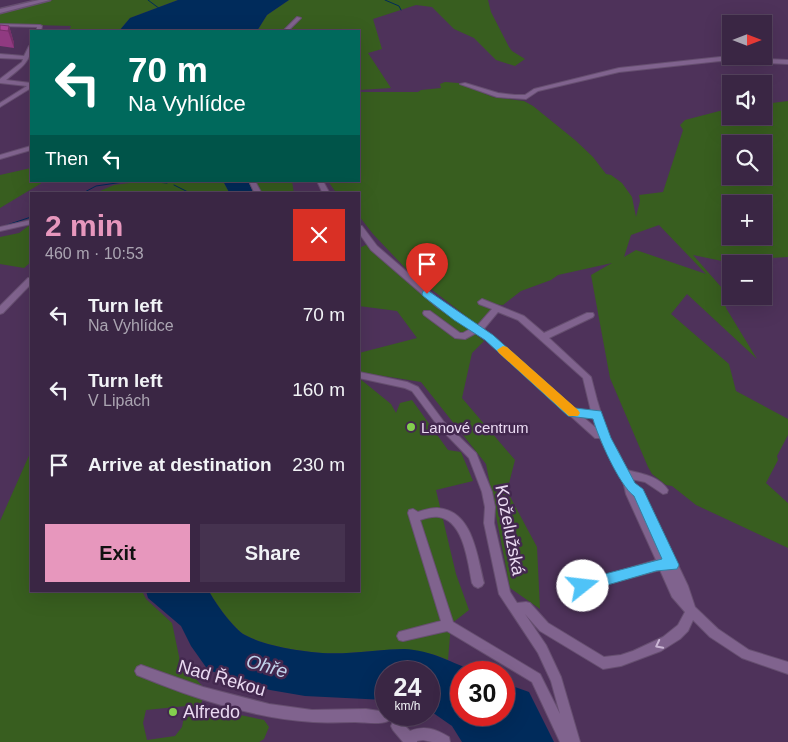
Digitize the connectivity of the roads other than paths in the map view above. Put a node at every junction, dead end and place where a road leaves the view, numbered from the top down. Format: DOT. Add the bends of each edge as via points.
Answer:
graph roads {
  1 [pos="48,0"];
  2 [pos="0,11"];
  3 [pos="299,18"];
  4 [pos="0,25"];
  5 [pos="39,30"];
  6 [pos="286,30"];
  7 [pos="30,49"];
  8 [pos="0,56"];
  9 [pos="26,58"];
  10 [pos="788,62"];
  11 [pos="0,81"];
  12 [pos="463,84"];
  13 [pos="30,86"];
  14 [pos="30,87"];
  15 [pos="0,105"];
  16 [pos="30,148"];
  17 [pos="0,157"];
  18 [pos="30,222"];
  19 [pos="0,229"];
  20 [pos="360,229"];
  21 [pos="30,281"];
  22 [pos="482,302"];
  23 [pos="498,308"];
  24 [pos="0,311"];
  25 [pos="427,313"];
  26 [pos="590,315"];
  27 [pos="477,329"];
  28 [pos="543,337"];
  29 [pos="360,375"];
  30 [pos="572,412"];
  31 [pos="597,414"];
  32 [pos="598,435"];
  33 [pos="624,474"];
  34 [pos="662,490"];
  35 [pos="667,565"];
  36 [pos="478,583"];
  37 [pos="583,586"];
  38 [pos="515,608"];
  39 [pos="691,611"];
  40 [pos="448,625"];
  41 [pos="403,636"];
  42 [pos="788,668"];
  43 [pos="141,671"];
  44 [pos="375,716"];
  45 [pos="398,726"];
  46 [pos="410,740"];
  47 [pos="444,742"];
  48 [pos="574,742"];
  1 -- 2 [label="main road"];
  3 -- 6 [label="street"];
  4 -- 5 [label="street" via="40,26"];
  7 -- 9 [label="street"];
  8 -- 9 [label="street"];
  9 -- 11 [label="street"];
  10 -- 12 [label="street" via="720,59 619,70 536,90 526,97 497,95"];
  11 -- 13 [label="street"];
  14 -- 15 [label="street"];
  16 -- 17 [label="street"];
  18 -- 19 [label="street"];
  20 -- 27 [label="street" via="374,248 440,305"];
  21 -- 24 [label="street"];
  22 -- 23 [label="street"];
  23 -- 27 [label="street"];
  23 -- 28 [label="street" via="520,318"];
  25 -- 27 [label="street" via="458,336"];
  26 -- 28 [label="street"];
  27 -- 30 [label="street"];
  28 -- 31 [label="street" via="584,372 590,382"];
  29 -- 38 [label="street, Koželužská" via="415,389 441,424 473,456 487,492 489,523 503,588"];
  30 -- 31 [label="street"];
  30 -- 32 [label="street"];
  31 -- 33 [label="street" via="605,440"];
  33 -- 34 [label="street" via="648,479"];
  33 -- 35 [label="street"];
  35 -- 37 [label="street"];
  35 -- 39 [label="street" via="676,593"];
  36 -- 40 [label="street" via="465,535 457,522 438,512 414,515"];
  39 -- 38 [label="street, one-way" via="682,629 668,640 611,664 603,663 544,627 526,607"];
  38 -- 48 [label="street, Koželužská" via="550,664"];
  39 -- 42 [label="street" via="714,633 746,654"];
  40 -- 41 [label="street"];
  40 -- 48 [label="street, Koželužská" via="536,678 566,740"];
  43 -- 44 [label="street, Nad Řekou" via="191,689 280,712 314,717"];
  45 -- 46 [label="street"];
  46 -- 47 [label="street" via="419,732 426,732"];
}
